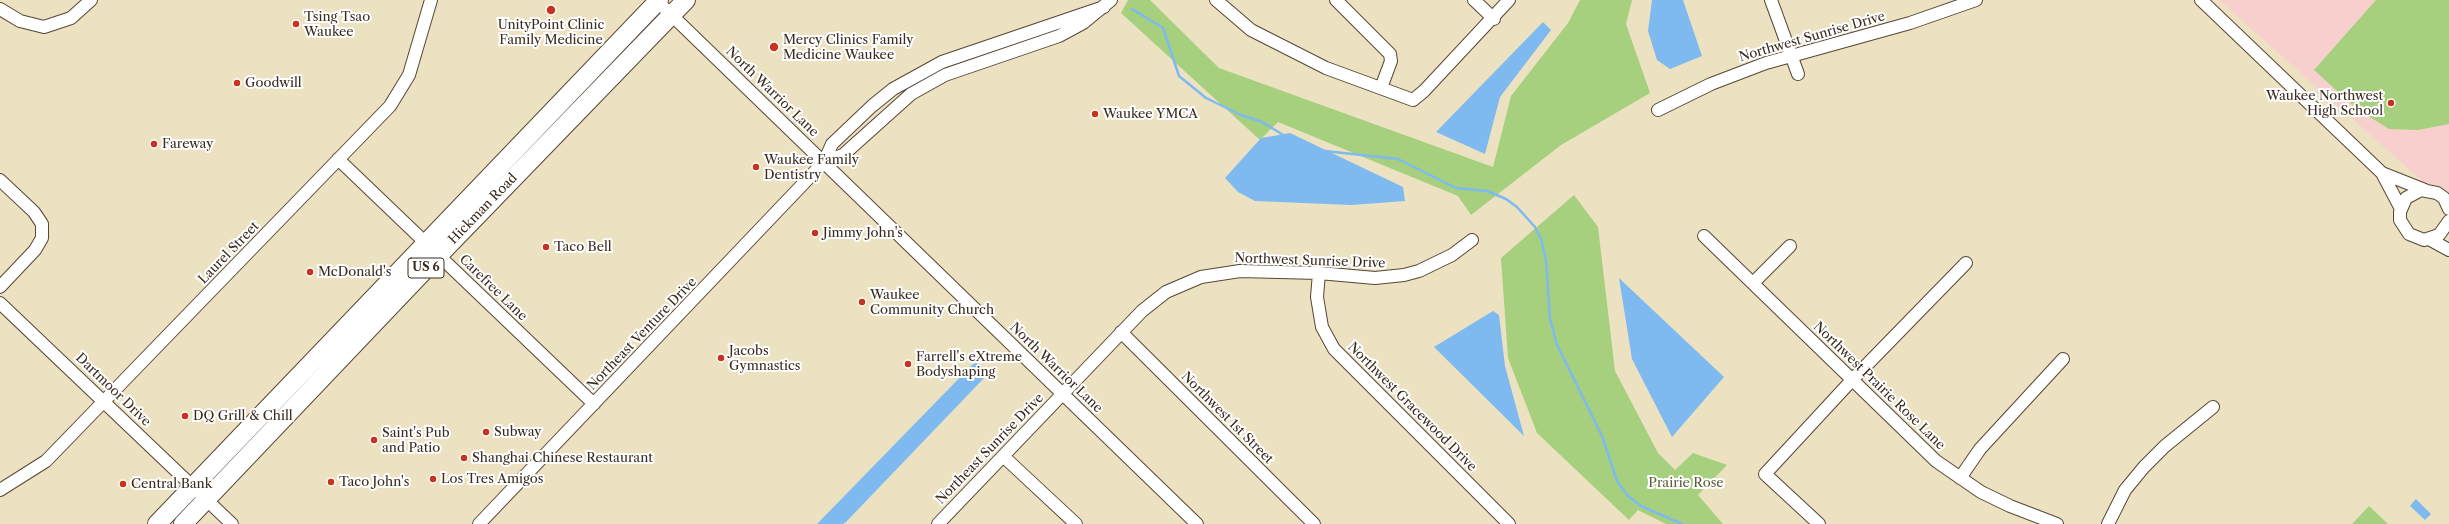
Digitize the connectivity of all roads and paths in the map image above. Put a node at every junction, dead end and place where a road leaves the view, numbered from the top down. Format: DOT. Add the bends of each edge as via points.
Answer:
graph roads {
  1 [pos="91,0"];
  2 [pos="431,0"];
  3 [pos="658,0"];
  4 [pos="686,0"];
  5 [pos="1216,0"];
  6 [pos="1336,0"];
  7 [pos="1474,0"];
  8 [pos="1509,0"];
  9 [pos="1771,0"];
  10 [pos="1976,0"];
  11 [pos="2201,0"];
  12 [pos="1108,3"];
  13 [pos="0,9"];
  14 [pos="672,15"];
  15 [pos="1494,19"];
  16 [pos="1791,55"];
  17 [pos="1798,74"];
  18 [pos="1381,88"];
  19 [pos="1658,110"];
  20 [pos="338,160"];
  21 [pos="824,162"];
  22 [pos="2382,173"];
  23 [pos="0,180"];
  24 [pos="2425,190"];
  25 [pos="2449,209"];
  26 [pos="2401,210"];
  27 [pos="2449,222"];
  28 [pos="1704,236"];
  29 [pos="2429,239"];
  30 [pos="1472,240"];
  31 [pos="1790,246"];
  32 [pos="432,249"];
  33 [pos="2449,250"];
  34 [pos="1966,263"];
  35 [pos="1319,273"];
  36 [pos="1753,283"];
  37 [pos="0,287"];
  38 [pos="0,303"];
  39 [pos="1121,332"];
  40 [pos="2063,359"];
  41 [pos="1852,380"];
  42 [pos="1063,394"];
  43 [pos="105,401"];
  44 [pos="594,404"];
  45 [pos="2213,407"];
  46 [pos="1003,456"];
  47 [pos="1960,478"];
  48 [pos="193,486"];
  49 [pos="0,490"];
  50 [pos="206,499"];
  51 [pos="158,524"];
  52 [pos="183,524"];
  53 [pos="232,524"];
  54 [pos="479,524"];
  55 [pos="938,524"];
  56 [pos="1076,524"];
  57 [pos="1197,524"];
  58 [pos="1314,524"];
  59 [pos="1509,524"];
  60 [pos="1819,524"];
  61 [pos="2057,524"];
  62 [pos="2108,524"];
  1 -- 13 [label="street" via="70,18 44,27 20,21"];
  2 -- 20 [label="street, Laurel Street" via="414,60 402,88 390,106"];
  3 -- 14 [label="street, North Warrior Lane"];
  3 -- 32 [label="highway, Hickman Road / US 6"];
  4 -- 14 [label="highway, Hickman Road / US 6"];
  5 -- 18 [label="street" via="1251,30 1326,68"];
  6 -- 18 [label="street" via="1390,54 1391,61"];
  7 -- 15 [label="street"];
  8 -- 15 [label="street"];
  9 -- 16 [label="street"];
  10 -- 16 [label="street, Northwest Sunrise Drive" via="1910,24"];
  11 -- 22 [label="street"];
  12 -- 21 [label="street" via="1058,36 939,78 911,94 843,155"];
  14 -- 21 [label="street, North Warrior Lane"];
  14 -- 32 [label="highway, Hickman Road / US 6"];
  15 -- 18 [label="street" via="1413,100"];
  16 -- 17 [label="street"];
  16 -- 19 [label="street, Northwest Sunrise Drive" via="1733,75"];
  20 -- 32 [label="street, Carefree Lane"];
  20 -- 43 [label="street, Laurel Street"];
  21 -- 42 [label="street, North Warrior Lane"];
  21 -- 44 [label="street, Northeast Venture Drive"];
  22 -- 24 [label="street"];
  22 -- 26 [label="street"];
  23 -- 37 [label="street" via="34,212 42,224 42,238 35,250"];
  24 -- 25 [label="street" via="2444,198"];
  24 -- 26 [label="street" via="2406,198"];
  26 -- 29 [label="street" via="2400,220 2409,234 2416,238"];
  27 -- 29 [label="street" via="2439,235"];
  28 -- 36 [label="street, Northwest Prairie Rose Lane"];
  29 -- 33 [label="street"];
  30 -- 35 [label="street, Northwest Sunrise Drive" via="1452,255 1419,271 1404,275 1375,278"];
  31 -- 36 [label="street"];
  32 -- 44 [label="street, Carefree Lane"];
  32 -- 48 [label="highway, Hickman Road / US 6"];
  32 -- 50 [label="highway, Hickman Road / US 6"];
  34 -- 41 [label="street"];
  35 -- 39 [label="street, Northwest Sunrise Drive" via="1240,271 1201,277 1166,292"];
  35 -- 59 [label="street, Northwest Gracewood Drive" via="1318,297 1322,327 1334,349"];
  36 -- 41 [label="street, Northwest Prairie Rose Lane"];
  38 -- 43 [label="street, Dartmoor Drive"];
  39 -- 42 [label="street, Northwest Sunrise Drive"];
  39 -- 58 [label="street, Northwest 1st Street"];
  40 -- 47 [label="street" via="1980,449"];
  41 -- 47 [label="street, Northwest Prairie Rose Lane" via="1923,450"];
  41 -- 60 [label="street" via="1765,474"];
  42 -- 46 [label="street, Northeast Sunrise Drive"];
  42 -- 57 [label="street, North Warrior Lane"];
  43 -- 48 [label="street, Dartmoor Drive"];
  43 -- 49 [label="street, Laurel Street" via="46,461"];
  44 -- 54 [label="street, Northeast Venture Drive"];
  45 -- 62 [label="street" via="2165,446 2144,467 2125,490"];
  46 -- 55 [label="street, Northeast Sunrise Drive"];
  46 -- 56 [label="street"];
  47 -- 61 [label="street, Northwest Prairie Rose Lane" via="2010,506"];
  48 -- 50 [label="street, Dartmoor Drive"];
  48 -- 51 [label="highway, Hickman Road / US 6"];
  50 -- 52 [label="highway, Hickman Road / US 6"];
  50 -- 53 [label="street, Dartmoor Drive"];
}
